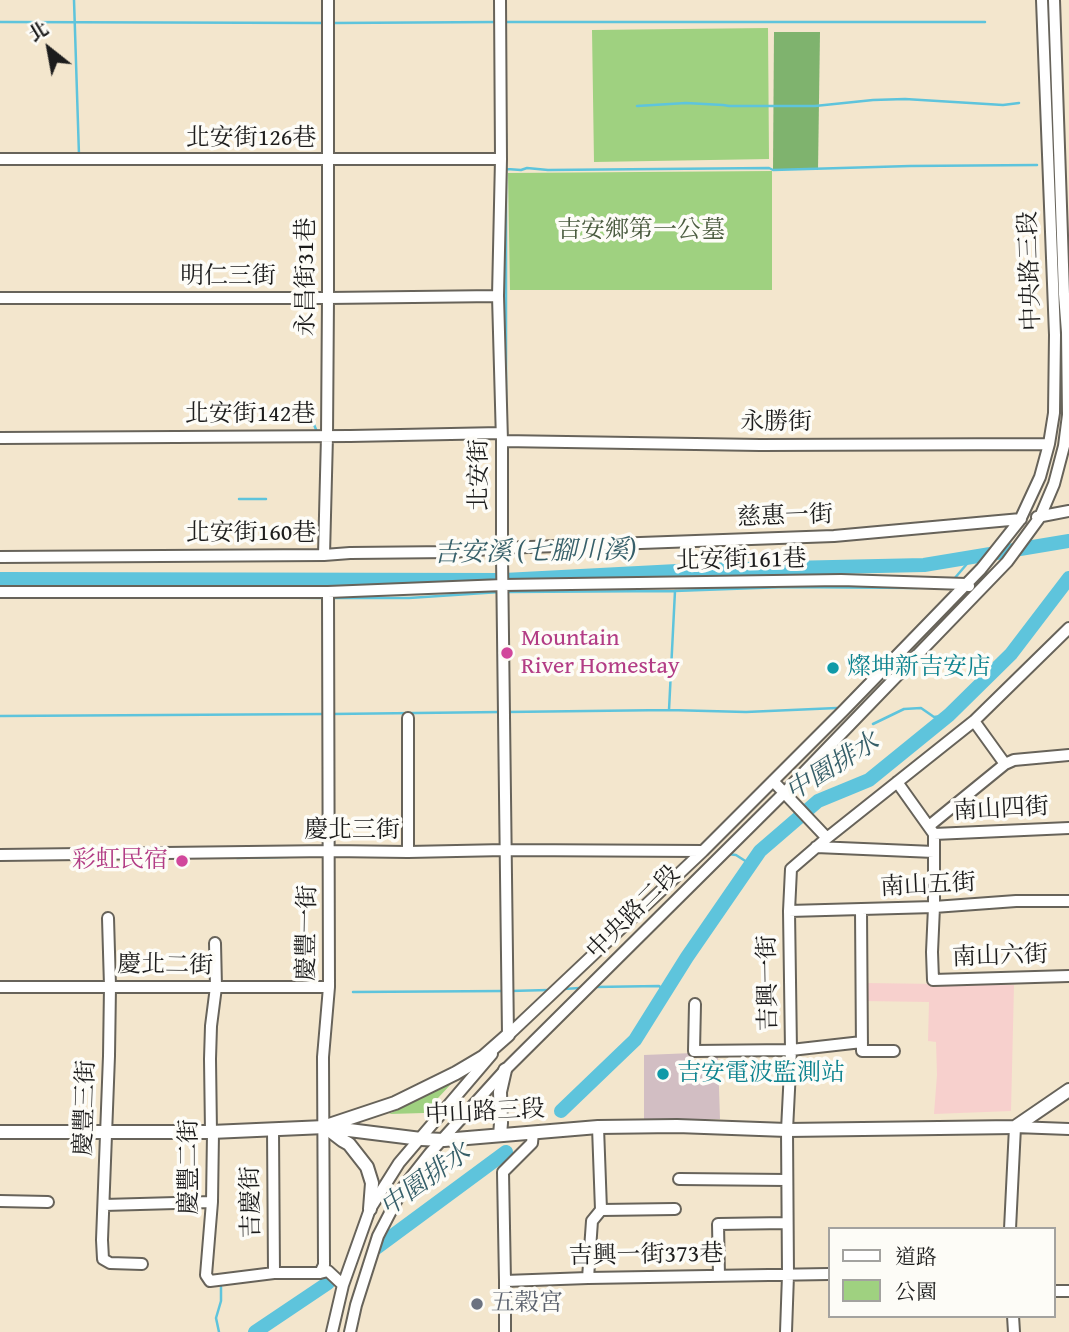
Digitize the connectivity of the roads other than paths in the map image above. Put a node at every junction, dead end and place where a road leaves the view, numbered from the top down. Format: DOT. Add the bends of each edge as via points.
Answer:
graph roads {
  1 [pos="328,0"];
  2 [pos="500,0"];
  3 [pos="1042,0"];
  4 [pos="1054,0"];
  5 [pos="0,159"];
  6 [pos="501,159"];
  7 [pos="328,160"];
  8 [pos="1065,226"];
  9 [pos="498,296"];
  10 [pos="328,298"];
  11 [pos="0,299"];
  12 [pos="1069,383"];
  13 [pos="327,436"];
  14 [pos="502,437"];
  15 [pos="0,438"];
  16 [pos="1049,444"];
  17 [pos="1069,511"];
  18 [pos="1020,520"];
  19 [pos="1037,521"];
  20 [pos="502,552"];
  21 [pos="324,555"];
  22 [pos="0,557"];
  23 [pos="1007,562"];
  24 [pos="981,569"];
  25 [pos="502,581"];
  26 [pos="966,584"];
  27 [pos="0,592"];
  28 [pos="328,592"];
  29 [pos="977,593"];
  30 [pos="1069,628"];
  31 [pos="408,718"];
  32 [pos="974,721"];
  33 [pos="1069,755"];
  34 [pos="1005,764"];
  35 [pos="773,781"];
  36 [pos="897,782"];
  37 [pos="785,792"];
  38 [pos="1069,828"];
  39 [pos="932,830"];
  40 [pos="826,837"];
  41 [pos="816,847"];
  42 [pos="505,850"];
  43 [pos="330,851"];
  44 [pos="703,851"];
  45 [pos="408,852"];
  46 [pos="934,852"];
  47 [pos="0,855"];
  48 [pos="1069,901"];
  49 [pos="934,907"];
  50 [pos="861,910"];
  51 [pos="789,911"];
  52 [pos="108,918"];
  53 [pos="215,943"];
  54 [pos="1069,976"];
  55 [pos="110,986"];
  56 [pos="0,987"];
  57 [pos="216,987"];
  58 [pos="329,987"];
  59 [pos="695,1004"];
  60 [pos="508,1035"];
  61 [pos="862,1042"];
  62 [pos="791,1050"];
  63 [pos="894,1051"];
  64 [pos="505,1070"];
  65 [pos="1069,1090"];
  66 [pos="325,1127"];
  67 [pos="598,1127"];
  68 [pos="1015,1127"];
  69 [pos="1069,1129"];
  70 [pos="273,1130"];
  71 [pos="787,1130"];
  72 [pos="106,1131"];
  73 [pos="0,1132"];
  74 [pos="211,1132"];
  75 [pos="533,1132"];
  76 [pos="500,1135"];
  77 [pos="421,1139"];
  78 [pos="444,1140"];
  79 [pos="679,1179"];
  80 [pos="786,1180"];
  81 [pos="0,1201"];
  82 [pos="48,1202"];
  83 [pos="212,1202"];
  84 [pos="104,1205"];
  85 [pos="370,1209"];
  86 [pos="675,1209"];
  87 [pos="601,1210"];
  88 [pos="787,1223"];
  89 [pos="1010,1227"];
  90 [pos="142,1264"];
  91 [pos="274,1273"];
  92 [pos="320,1273"];
  93 [pos="828,1274"];
  94 [pos="788,1275"];
  95 [pos="719,1276"];
  96 [pos="588,1278"];
  97 [pos="505,1281"];
  98 [pos="344,1284"];
  99 [pos="332,1332"];
  100 [pos="350,1332"];
  101 [pos="505,1332"];
  102 [pos="786,1332"];
  1 -- 7 [label="street, 永昌街31巷"];
  2 -- 6 [label="street, 北安街"];
  3 -- 16 [label="street, 中央路三段" via="1055,335"];
  4 -- 8 [label="street, 中央路三段"];
  5 -- 7 [label="street, 北安街126巷"];
  6 -- 7 [label="street, 北安街126巷"];
  6 -- 9 [label="street, 北安街"];
  7 -- 10 [label="street, 永昌街31巷"];
  8 -- 12 [label="street, 中央路三段"];
  9 -- 10 [label="street, 明仁三街"];
  9 -- 14 [label="street, 北安街"];
  10 -- 11 [label="street, 明仁三街"];
  10 -- 13 [label="street, 永昌街31巷"];
  12 -- 19 [label="street, 中央路三段" via="1064,446"];
  13 -- 14 [label="street, 北安街142巷"];
  13 -- 15 [label="street, 北安街142巷"];
  13 -- 21 [label="street, 永昌街31巷"];
  14 -- 16 [label="street, 永勝街" via="760,444"];
  14 -- 20 [label="street, 北安街"];
  16 -- 18 [label="street, 中央路三段"];
  17 -- 19 [label="street, 慈惠一街"];
  18 -- 19 [label="street, 慈惠一街"];
  18 -- 20 [label="street, 慈惠一街" via="834,536"];
  18 -- 24 [label="street, 中央路三段"];
  19 -- 23 [label="street, 中央路三段"];
  20 -- 21 [label="street, 北安街160巷"];
  20 -- 25 [label="street, 北安街"];
  21 -- 22 [label="street, 北安街160巷"];
  23 -- 29 [label="street, 中央路二段"];
  24 -- 26 [label="street, 中央路二段"];
  25 -- 26 [label="street, 北安街161巷"];
  25 -- 28 [label="street, 北安街161巷"];
  25 -- 42 [label="street, 北安街"];
  26 -- 29 [label="street"];
  26 -- 35 [label="street, 中央路二段"];
  27 -- 28 [label="street, 北安街161巷"];
  28 -- 43 [label="street, 慶豐一街"];
  29 -- 37 [label="street, 中央路二段"];
  30 -- 32 [label="street, 吉興一街"];
  31 -- 45 [label="street"];
  32 -- 34 [label="street"];
  32 -- 36 [label="street, 吉興一街"];
  33 -- 34 [label="street"];
  34 -- 39 [label="street"];
  35 -- 37 [label="street"];
  35 -- 44 [label="street, 中央路二段"];
  36 -- 39 [label="street"];
  36 -- 40 [label="street, 吉興一街"];
  37 -- 40 [label="street"];
  37 -- 64 [label="street, 中央路二段"];
  38 -- 39 [label="street, 南山四街"];
  39 -- 46 [label="street"];
  40 -- 41 [label="street, 吉興一街"];
  41 -- 46 [label="street"];
  41 -- 51 [label="street, 吉興一街" via="791,869"];
  42 -- 44 [label="street, 慶北三街"];
  42 -- 45 [label="street, 慶北三街"];
  42 -- 60 [label="street, 北安街"];
  43 -- 45 [label="street, 慶北三街"];
  43 -- 47 [label="street, 慶北三街"];
  43 -- 58 [label="street, 慶豐一街"];
  44 -- 60 [label="street, 中央路二段"];
  46 -- 49 [label="street"];
  48 -- 49 [label="street, 南山五街"];
  49 -- 50 [label="street, 南山五街"];
  49 -- 54 [label="street, 南山六街" via="933,980"];
  50 -- 51 [label="street, 南山五街"];
  50 -- 61 [label="street"];
  51 -- 62 [label="street, 吉興一街"];
  52 -- 55 [label="street, 慶豐三街"];
  53 -- 57 [label="street, 慶豐二街"];
  55 -- 56 [label="street, 慶北二街"];
  55 -- 57 [label="street, 慶北二街"];
  55 -- 72 [label="street, 慶豐三街"];
  57 -- 58 [label="street, 慶北二街"];
  57 -- 74 [label="street, 慶豐二街" via="211,1026"];
  58 -- 66 [label="street, 慶豐一街"];
  59 -- 62 [label="street" via="694,1051"];
  60 -- 66 [label="main road" via="456,1073 395,1103"];
  60 -- 77 [label="street, 中央路二段"];
  61 -- 62 [label="street"];
  61 -- 63 [label="street" via="862,1051"];
  62 -- 71 [label="street, 吉興一街"];
  64 -- 76 [label="main road"];
  64 -- 78 [label="street, 中央路二段"];
  65 -- 68 [label="main road"];
  66 -- 70 [label="main road, 中山路三段"];
  66 -- 77 [label="main road, 中山路三段"];
  66 -- 85 [label="main road" via="349,1144 367,1167 372,1183"];
  66 -- 92 [label="street, 慶豐一街" via="324,1265"];
  67 -- 71 [label="main road, 中山路三段"];
  67 -- 75 [label="main road, 中山路三段"];
  67 -- 87 [label="street"];
  68 -- 69 [label="street"];
  68 -- 71 [label="main road, 中山路三段"];
  68 -- 89 [label="street"];
  70 -- 74 [label="main road, 中山路三段"];
  70 -- 91 [label="street, 吉慶街"];
  71 -- 80 [label="street, 吉興一街"];
  72 -- 73 [label="main road, 中山路三段"];
  72 -- 74 [label="main road, 中山路三段"];
  72 -- 84 [label="street, 慶豐三街"];
  74 -- 83 [label="street, 慶豐二街"];
  75 -- 76 [label="main road, 中山路三段"];
  75 -- 97 [label="street" via="532,1143 503,1172"];
  76 -- 78 [label="main road, 中山路三段"];
  77 -- 78 [label="main road, 中山路三段"];
  77 -- 85 [label="street, 中央路二段" via="399,1163"];
  78 -- 100 [label="street, 中央路二段" via="404,1186 378,1236"];
  79 -- 80 [label="street"];
  80 -- 88 [label="street, 吉興一街"];
  81 -- 82 [label="street"];
  83 -- 84 [label="street"];
  83 -- 91 [label="street, 慶豐二街" via="206,1275 210,1280"];
  84 -- 90 [label="street, 慶豐三街" via="103,1259"];
  85 -- 98 [label="street, 中央路二段"];
  86 -- 87 [label="street"];
  87 -- 96 [label="street" via="592,1221"];
  88 -- 94 [label="street, 吉興一街"];
  88 -- 95 [label="street" via="718,1224"];
  91 -- 92 [label="street, 慶豐二街"];
  92 -- 98 [label="street" via="328,1272"];
  93 -- 94 [label="street, 吉興一街373巷"];
  94 -- 95 [label="street, 吉興一街373巷"];
  94 -- 102 [label="street, 吉興一街"];
  95 -- 96 [label="street, 吉興一街373巷"];
  96 -- 97 [label="street, 吉興一街373巷"];
  97 -- 101 [label="street"];
  98 -- 99 [label="street, 中央路二段"];
}
